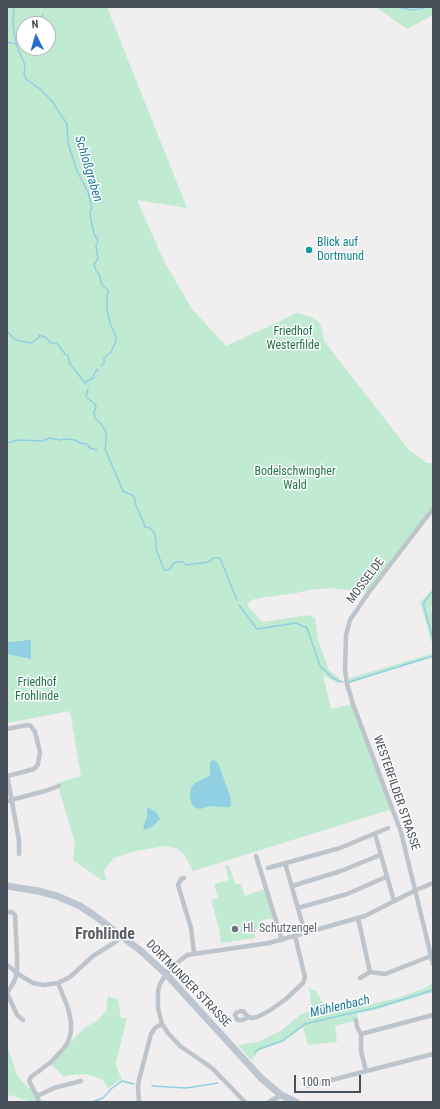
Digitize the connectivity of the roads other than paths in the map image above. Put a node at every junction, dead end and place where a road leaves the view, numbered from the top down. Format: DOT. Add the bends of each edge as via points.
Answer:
graph roads {
  1 [pos="433,509"];
  2 [pos="346,677"];
  3 [pos="7,729"];
  4 [pos="7,775"];
  5 [pos="59,786"];
  6 [pos="10,800"];
  7 [pos="388,828"];
  8 [pos="375,834"];
  9 [pos="19,854"];
  10 [pos="380,855"];
  11 [pos="256,856"];
  12 [pos="286,863"];
  13 [pos="268,868"];
  14 [pos="386,877"];
  15 [pos="184,878"];
  16 [pos="433,883"];
  17 [pos="7,886"];
  18 [pos="292,886"];
  19 [pos="416,890"];
  20 [pos="394,901"];
  21 [pos="298,908"];
  22 [pos="7,912"];
  23 [pos="358,918"];
  24 [pos="305,933"];
  25 [pos="122,936"];
  26 [pos="296,936"];
  27 [pos="282,940"];
  28 [pos="194,953"];
  29 [pos="431,956"];
  30 [pos="433,964"];
  31 [pos="7,965"];
  32 [pos="16,972"];
  33 [pos="370,972"];
  34 [pos="166,974"];
  35 [pos="360,978"];
  36 [pos="58,983"];
  37 [pos="433,1015"];
  38 [pos="248,1017"];
  39 [pos="23,1020"];
  40 [pos="356,1020"];
  41 [pos="162,1024"];
  42 [pos="361,1034"];
  43 [pos="433,1054"];
  44 [pos="366,1071"];
  45 [pos="81,1081"];
  46 [pos="308,1086"];
  47 [pos="281,1095"];
  48 [pos="37,1096"];
  49 [pos="40,1102"];
  50 [pos="139,1102"];
  51 [pos="244,1102"];
  52 [pos="270,1102"];
  53 [pos="296,1102"];
  1 -- 2 [label="street, MOSSELDE" via="350,620 346,634"];
  2 -- 19 [label="street, WESTERFILDER STRASSE" via="353,704 401,832"];
  3 -- 4 [label="street" via="31,726 40,752 38,764 34,768"];
  4 -- 6 [label="street"];
  5 -- 6 [label="street"];
  6 -- 9 [label="street" via="19,840"];
  7 -- 8 [label="street"];
  8 -- 10 [label="street"];
  8 -- 12 [label="street" via="340,848"];
  10 -- 14 [label="street"];
  10 -- 18 [label="street"];
  11 -- 27 [label="street"];
  12 -- 13 [label="street"];
  12 -- 18 [label="street"];
  14 -- 20 [label="street"];
  14 -- 21 [label="street" via="347,894"];
  15 -- 28 [label="street" via="178,884 191,928"];
  16 -- 19 [label="street"];
  17 -- 25 [label="main road, DORTMUNDER STRASSE" via="47,893 68,900"];
  18 -- 21 [label="street"];
  19 -- 20 [label="street"];
  19 -- 29 [label="street, WESTERFILDER STRASSE"];
  20 -- 23 [label="street"];
  21 -- 24 [label="street"];
  22 -- 32 [label="street" via="15,914"];
  23 -- 24 [label="street"];
  23 -- 33 [label="street"];
  24 -- 26 [label="street"];
  25 -- 34 [label="main road, DORTMUNDER STRASSE"];
  25 -- 36 [label="street" via="93,956 70,977"];
  26 -- 27 [label="street"];
  26 -- 38 [label="street" via="305,977 303,983 270,1011 257,1017"];
  27 -- 28 [label="street"];
  28 -- 34 [label="street" via="183,957"];
  29 -- 30 [label="street, WESTERFILDER STRASSE"];
  29 -- 33 [label="street" via="385,974"];
  31 -- 32 [label="street"];
  32 -- 36 [label="street" via="33,983"];
  32 -- 39 [label="street" via="14,982 7,993 17,1015"];
  33 -- 35 [label="street"];
  34 -- 41 [label="street" via="158,991 158,1008"];
  34 -- 47 [label="main road, DORTMUNDER STRASSE" via="261,1078"];
  36 -- 48 [label="street" via="68,1008 71,1032 64,1048 28,1081"];
  37 -- 42 [label="street"];
  40 -- 42 [label="street"];
  41 -- 50 [label="street" via="151,1034 139,1080"];
  41 -- 51 [label="street" via="180,1046 212,1068"];
  42 -- 44 [label="street" via="361,1052"];
  43 -- 44 [label="street"];
  44 -- 46 [label="street"];
  45 -- 48 [label="street" via="54,1088"];
  47 -- 52 [label="street"];
  47 -- 53 [label="main road, DORTMUNDER STRASSE"];
  48 -- 49 [label="street"];
}
